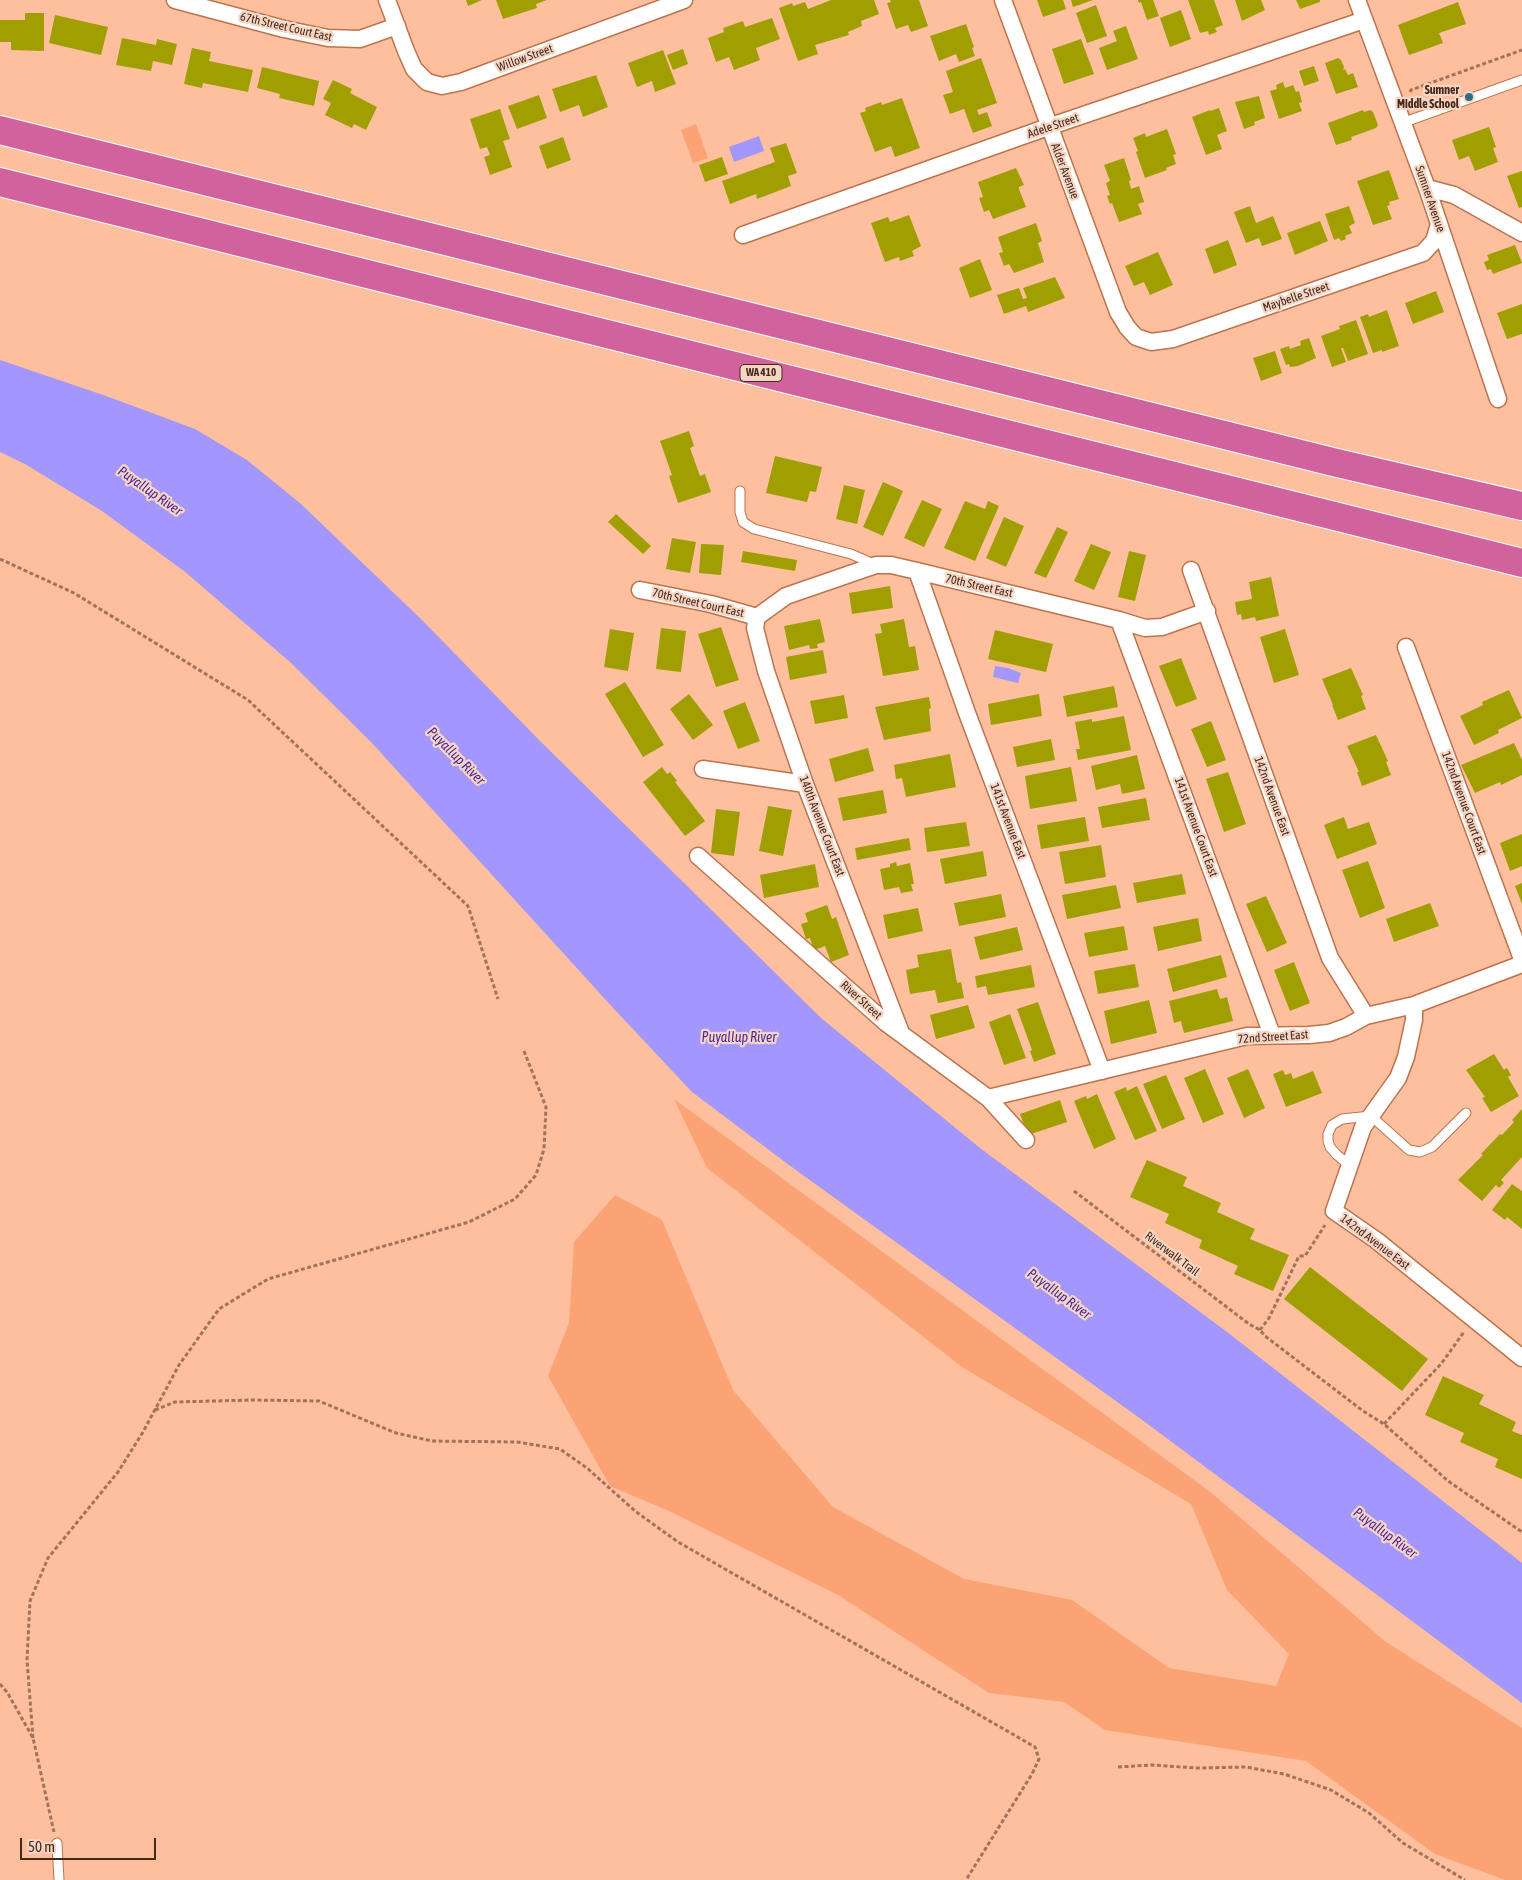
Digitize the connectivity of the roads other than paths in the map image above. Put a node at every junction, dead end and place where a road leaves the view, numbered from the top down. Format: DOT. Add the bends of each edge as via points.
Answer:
graph roads {
  1 [pos="175,0"];
  2 [pos="387,0"];
  3 [pos="684,0"];
  4 [pos="1003,0"];
  5 [pos="1357,0"];
  6 [pos="1364,20"];
  7 [pos="397,26"];
  8 [pos="1522,80"];
  9 [pos="1402,123"];
  10 [pos="1048,128"];
  11 [pos="0,130"];
  12 [pos="0,182"];
  13 [pos="1427,188"];
  14 [pos="1439,224"];
  15 [pos="1522,233"];
  16 [pos="743,235"];
  17 [pos="1136,337"];
  18 [pos="1498,399"];
  19 [pos="740,490"];
  20 [pos="1522,506"];
  21 [pos="1522,563"];
  22 [pos="876,565"];
  23 [pos="1191,570"];
  24 [pos="917,571"];
  25 [pos="640,590"];
  26 [pos="1207,611"];
  27 [pos="757,617"];
  28 [pos="1119,620"];
  29 [pos="1406,647"];
  30 [pos="703,769"];
  31 [pos="805,784"];
  32 [pos="698,856"];
  33 [pos="1522,959"];
  34 [pos="1522,964"];
  35 [pos="1414,1005"];
  36 [pos="1366,1016"];
  37 [pos="902,1033"];
  38 [pos="1272,1035"];
  39 [pos="1102,1070"];
  40 [pos="988,1098"];
  41 [pos="1466,1113"];
  42 [pos="1371,1116"];
  43 [pos="1026,1140"];
  44 [pos="1350,1166"];
  45 [pos="1522,1358"];
  46 [pos="57,1843"];
  47 [pos="59,1880"];
  1 -- 7 [label="street, 67th Street Court East" via="328,38 360,38"];
  2 -- 7 [label="street, Willow Street"];
  3 -- 7 [label="street, Willow Street" via="445,86 430,84 417,72"];
  4 -- 10 [label="street, Alder Avenue"];
  5 -- 6 [label="street, Sumner Avenue"];
  6 -- 9 [label="street, Sumner Avenue"];
  6 -- 10 [label="street, Adele Street"];
  8 -- 9 [label="lane"];
  9 -- 13 [label="street, Sumner Avenue"];
  10 -- 16 [label="street, Adele Street"];
  10 -- 17 [label="street, Alder Avenue" via="1118,312"];
  11 -- 20 [label="highway" via="1333,462"];
  12 -- 21 [label="highway, WA 410"];
  13 -- 14 [label="street, Sumner Avenue"];
  13 -- 15 [label="street" via="1454,195"];
  14 -- 17 [label="street, Maybelle Street" via="1434,241 1423,254 1173,339 1151,342"];
  14 -- 18 [label="street, Sumner Avenue"];
  19 -- 22 [label="lane" via="743,522 754,529 851,554"];
  22 -- 24 [label="street, 70th Street East"];
  22 -- 27 [label="street, 70th Street East" via="786,596"];
  23 -- 26 [label="street, 142nd Avenue East"];
  24 -- 28 [label="street, 70th Street East"];
  24 -- 39 [label="street, 141st Avenue East"];
  25 -- 27 [label="street, 70th Street Court East"];
  26 -- 28 [label="street, 70th Street East" via="1162,627 1145,628"];
  26 -- 36 [label="street, 142nd Avenue East" via="1330,958"];
  27 -- 31 [label="street, 140th Avenue Court East" via="755,628 766,671"];
  28 -- 38 [label="street, 141st Avenue Court East"];
  29 -- 33 [label="street, 142nd Avenue Court East"];
  30 -- 31 [label="street"];
  31 -- 37 [label="street, 140th Avenue Court East"];
  32 -- 37 [label="street, River Street" via="885,1022"];
  34 -- 35 [label="street, 72nd Street East"];
  35 -- 36 [label="street, 72nd Street East"];
  35 -- 42 [label="street, 142nd Avenue East" via="1414,1020 1404,1064"];
  36 -- 38 [label="street, 72nd Street East" via="1329,1033"];
  37 -- 40 [label="street, River Street"];
  38 -- 39 [label="street, 72nd Street East" via="1247,1036"];
  39 -- 40 [label="street, 72nd Street East"];
  40 -- 43 [label="street, River Street"];
  41 -- 42 [label="lane" via="1432,1147 1420,1152 1410,1150"];
  42 -- 44 [label="street, 142nd Avenue East" via="1363,1128"];
  42 -- 44 [label="lane" via="1342,1119 1332,1125 1328,1134 1330,1147"];
  44 -- 45 [label="street, 142nd Avenue East" via="1334,1211 1362,1229"];
  46 -- 47 [label="lane"];
}
